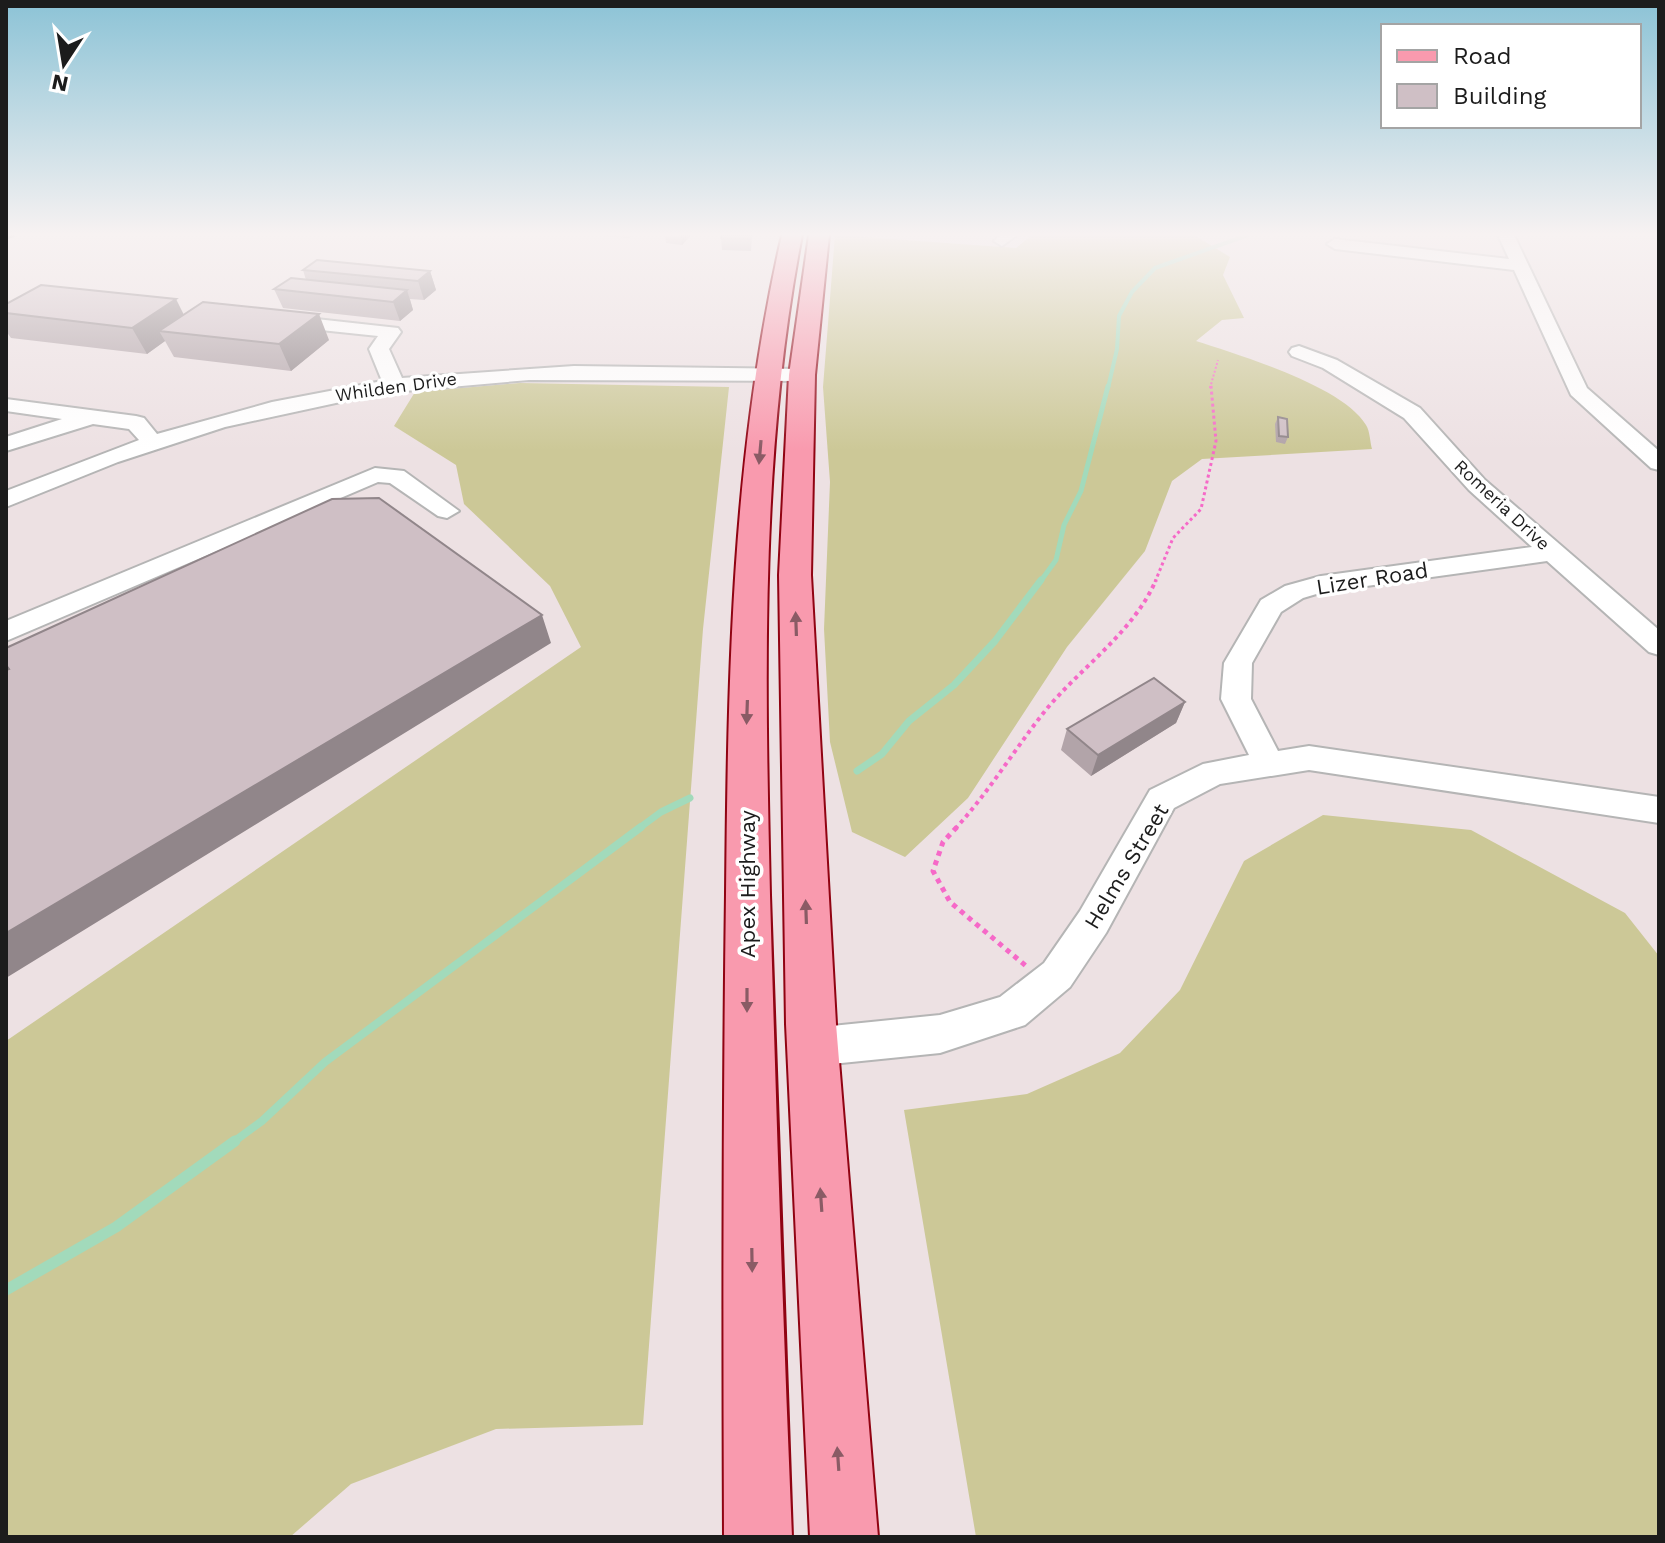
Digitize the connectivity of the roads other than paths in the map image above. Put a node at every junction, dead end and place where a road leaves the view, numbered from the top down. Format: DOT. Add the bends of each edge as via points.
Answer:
graph roads {
  1 [pos="780,307"];
  2 [pos="802,307"];
  3 [pos="1540,307"];
  4 [pos="255,318"];
  5 [pos="1299,352"];
  6 [pos="785,375"];
  7 [pos="394,385"];
  8 [pos="6,405"];
  9 [pos="92,417"];
  10 [pos="152,442"];
  11 [pos="6,444"];
  12 [pos="1659,463"];
  13 [pos="6,500"];
  14 [pos="447,511"];
  15 [pos="1552,552"];
  16 [pos="6,632"];
  17 [pos="1659,645"];
  18 [pos="1268,761"];
  19 [pos="1659,810"];
  20 [pos="812,1047"];
  21 [pos="758,1537"];
  22 [pos="844,1537"];
  1 -- 6 [label="main road, Apex Highway"];
  2 -- 6 [label="main road, Apex Highway"];
  3 -- 12 [label="street" via="1578,391"];
  4 -- 7 [label="street" via="391,332 379,349"];
  5 -- 15 [label="street, Romeria Drive" via="1330,364 1412,413 1457,467"];
  6 -- 7 [label="street, Whilden Drive" via="523,375"];
  20 -- 6 [label="main road, Apex Highway, one-way"];
  6 -- 21 [label="main road, Apex Highway, one-way" via="751,574 745,753"];
  7 -- 10 [label="street, Whilden Drive" via="268,409"];
  8 -- 9 [label="street"];
  9 -- 10 [label="street" via="136,423"];
  9 -- 11 [label="street"];
  10 -- 13 [label="street, Whilden Drive"];
  14 -- 16 [label="street" via="396,476 375,475"];
  15 -- 17 [label="street, Romeria Drive"];
  15 -- 18 [label="street, Lizer Road" via="1321,584 1271,606 1238,663 1236,699"];
  18 -- 19 [label="street, Helms Street" via="1309,758"];
  18 -- 20 [label="street, Helms Street" via="1214,773 1162,799 1057,975 1011,1012 940,1034"];
  22 -- 20 [label="main road, Apex Highway, one-way"];
}
